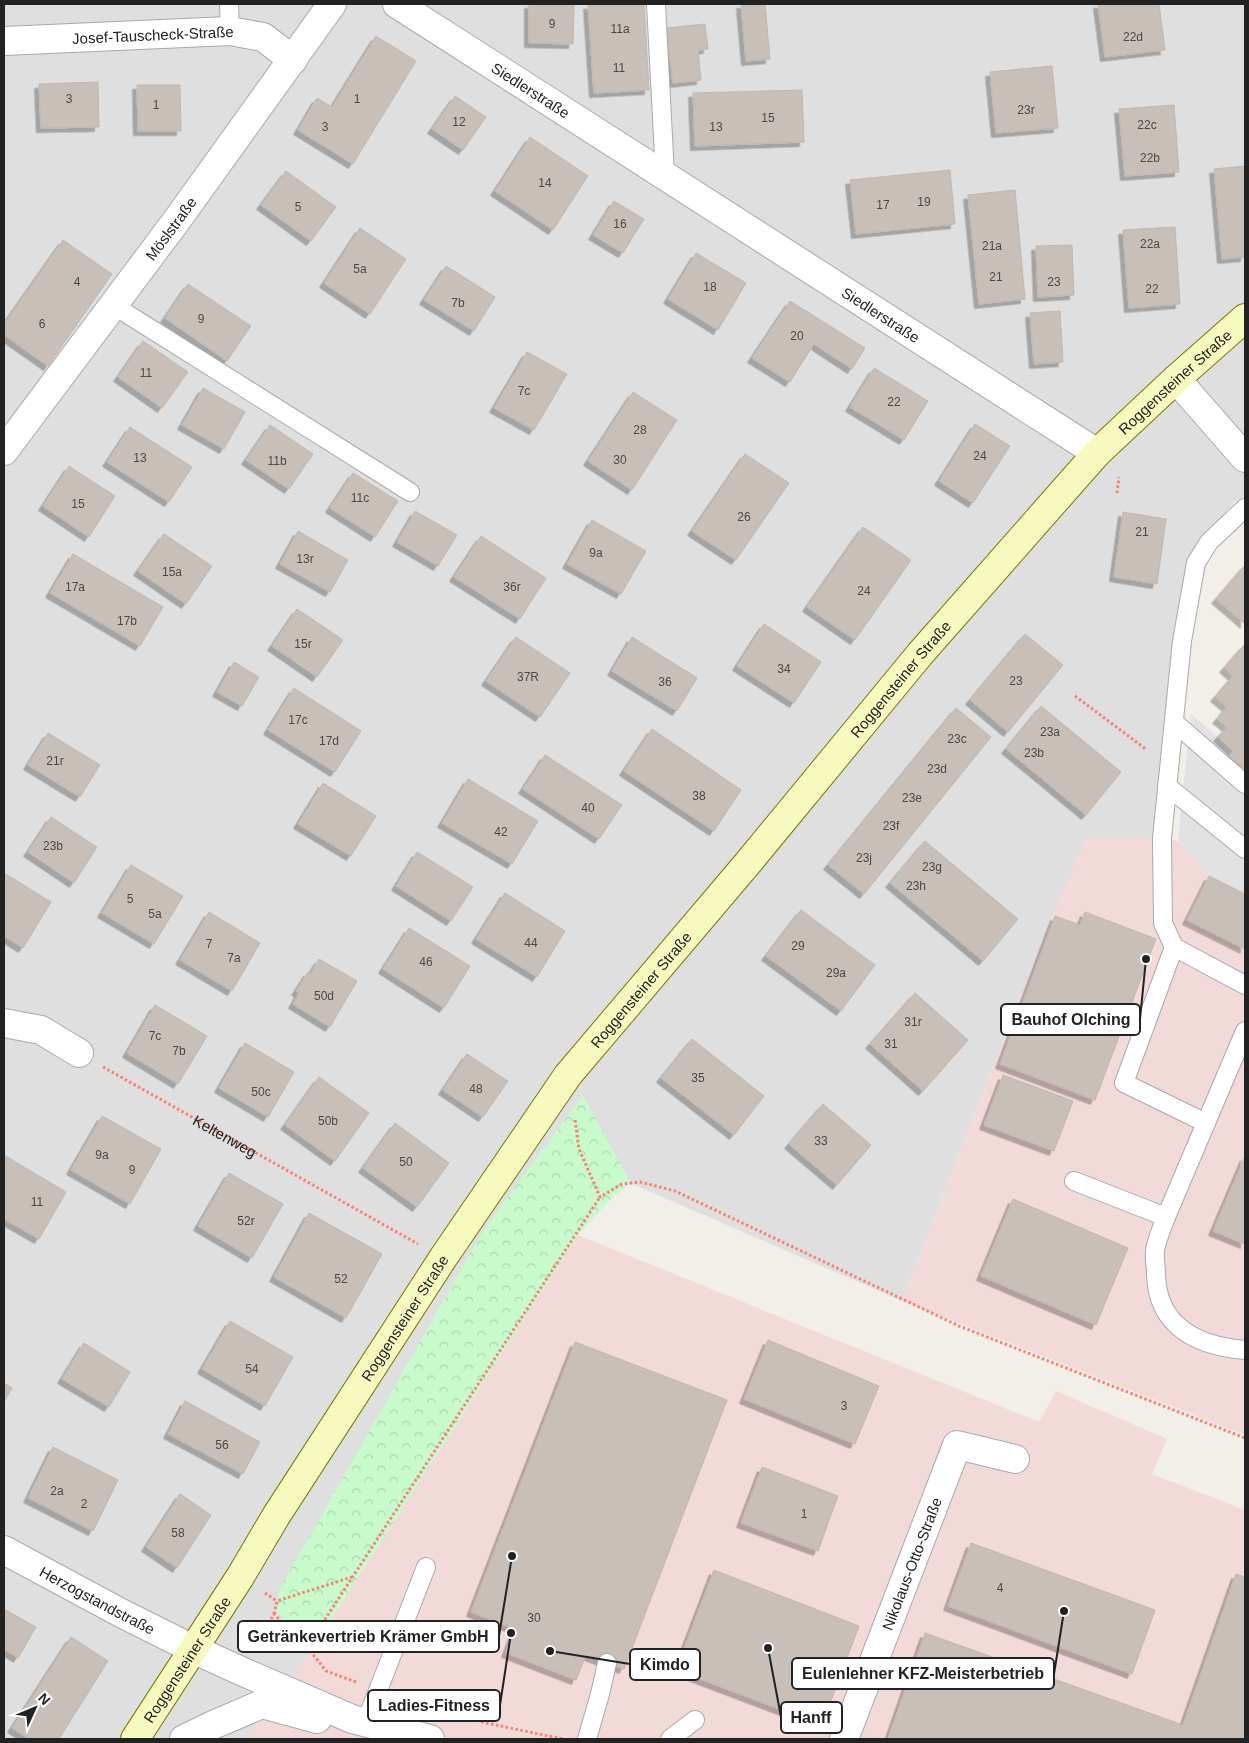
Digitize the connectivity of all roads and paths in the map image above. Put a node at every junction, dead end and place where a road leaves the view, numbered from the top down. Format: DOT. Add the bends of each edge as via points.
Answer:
graph roads {
  1 [pos="229,4"];
  2 [pos="332,4"];
  3 [pos="397,4"];
  4 [pos="656,4"];
  5 [pos="230,30"];
  6 [pos="4,42"];
  7 [pos="293,60"];
  8 [pos="665,175"];
  9 [pos="113,305"];
  10 [pos="1245,318"];
  11 [pos="1176,379"];
  12 [pos="8,439"];
  13 [pos="1097,453"];
  14 [pos="1245,458"];
  15 [pos="410,492"];
  16 [pos="1245,508"];
  17 [pos="1076,696"];
  18 [pos="1174,722"];
  19 [pos="1169,767"];
  20 [pos="1245,784"];
  21 [pos="1167,786"];
  22 [pos="1245,849"];
  23 [pos="1174,947"];
  24 [pos="1245,985"];
  25 [pos="4,1023"];
  26 [pos="1245,1031"];
  27 [pos="79,1053"];
  28 [pos="574,1114"];
  29 [pos="1206,1123"];
  30 [pos="1074,1181"];
  31 [pos="600,1197"];
  32 [pos="1166,1217"];
  33 [pos="443,1258"];
  34 [pos="1245,1350"];
  35 [pos="1245,1438"];
  36 [pos="1015,1459"];
  37 [pos="4,1550"];
  38 [pos="426,1567"];
  39 [pos="352,1577"];
  40 [pos="274,1614"];
  41 [pos="402,1627"];
  42 [pos="421,1635"];
  43 [pos="307,1647"];
  44 [pos="193,1649"];
  45 [pos="607,1663"];
  46 [pos="241,1671"];
  47 [pos="378,1690"];
  48 [pos="423,1704"];
  49 [pos="441,1709"];
  50 [pos="696,1720"];
  51 [pos="359,1722"];
  52 [pos="135,1739"];
  53 [pos="184,1739"];
  54 [pos="430,1739"];
  55 [pos="566,1739"];
  56 [pos="587,1739"];
  57 [pos="670,1739"];
  58 [pos="844,1739"];
  1 -- 5 [label="lane"];
  2 -- 7 [label="street, Möslstraße"];
  3 -- 8 [label="street, Siedlerstraße"];
  4 -- 8 [label="lane"];
  5 -- 6 [label="street, Josef-Tauscheck-Straße"];
  5 -- 7 [label="street, Josef-Tauscheck-Straße" via="263,37"];
  7 -- 9 [label="street, Möslstraße"];
  8 -- 13 [label="street, Siedlerstraße"];
  9 -- 12 [label="street, Möslstraße"];
  9 -- 15 [label="lane"];
  10 -- 11 [label="main road, Roggensteiner Straße"];
  11 -- 13 [label="main road, Roggensteiner Straße"];
  11 -- 14 [label="street"];
  13 -- 33 [label="main road, Roggensteiner Straße" via="920,654 568,1075"];
  16 -- 18 [label="lane" via="1209,542 1196,562 1182,641"];
  17 -- 19 [label="path"];
  18 -- 19 [label="lane"];
  18 -- 20 [label="lane"];
  19 -- 21 [label="lane"];
  21 -- 22 [label="lane"];
  21 -- 23 [label="lane" via="1162,838 1163,923"];
  23 -- 24 [label="lane"];
  23 -- 29 [label="lane" via="1124,1083"];
  25 -- 27 [label="street" via="41,1030"];
  26 -- 29 [label="lane"];
  27 -- 33 [label="path, Keltenweg"];
  28 -- 31 [label="path" via="579,1148"];
  29 -- 32 [label="lane"];
  30 -- 32 [label="lane"];
  31 -- 35 [label="path" via="622,1184 640,1182 675,1191 959,1326"];
  31 -- 39 [label="path"];
  32 -- 34 [label="lane" via="1155,1251 1156,1284 1161,1304 1174,1325 1196,1339 1224,1348"];
  33 -- 44 [label="main road, Roggensteiner Straße"];
  36 -- 58 [label="street, Nikolaus-Otto-Straße" via="957,1445"];
  37 -- 44 [label="street, Herzogstandstraße"];
  38 -- 41 [label="lane"];
  39 -- 40 [label="path" via="278,1601"];
  39 -- 43 [label="path"];
  40 -- 43 [label="path"];
  40 -- 46 [label="path"];
  41 -- 42 [label="lane"];
  41 -- 47 [label="lane"];
  43 -- 47 [label="path" via="326,1671"];
  44 -- 46 [label="street, Herzogstandstraße"];
  44 -- 52 [label="main road, Roggensteiner Straße"];
  45 -- 56 [label="lane"];
  46 -- 51 [label="street, Herzogstandstraße"];
  47 -- 48 [label="path"];
  47 -- 51 [label="lane"];
  49 -- 55 [label="path" via="486,1723"];
  50 -- 57 [label="lane"];
  51 -- 53 [label="street" via="315,1719 262,1704"];
  51 -- 54 [label="street"];
}
